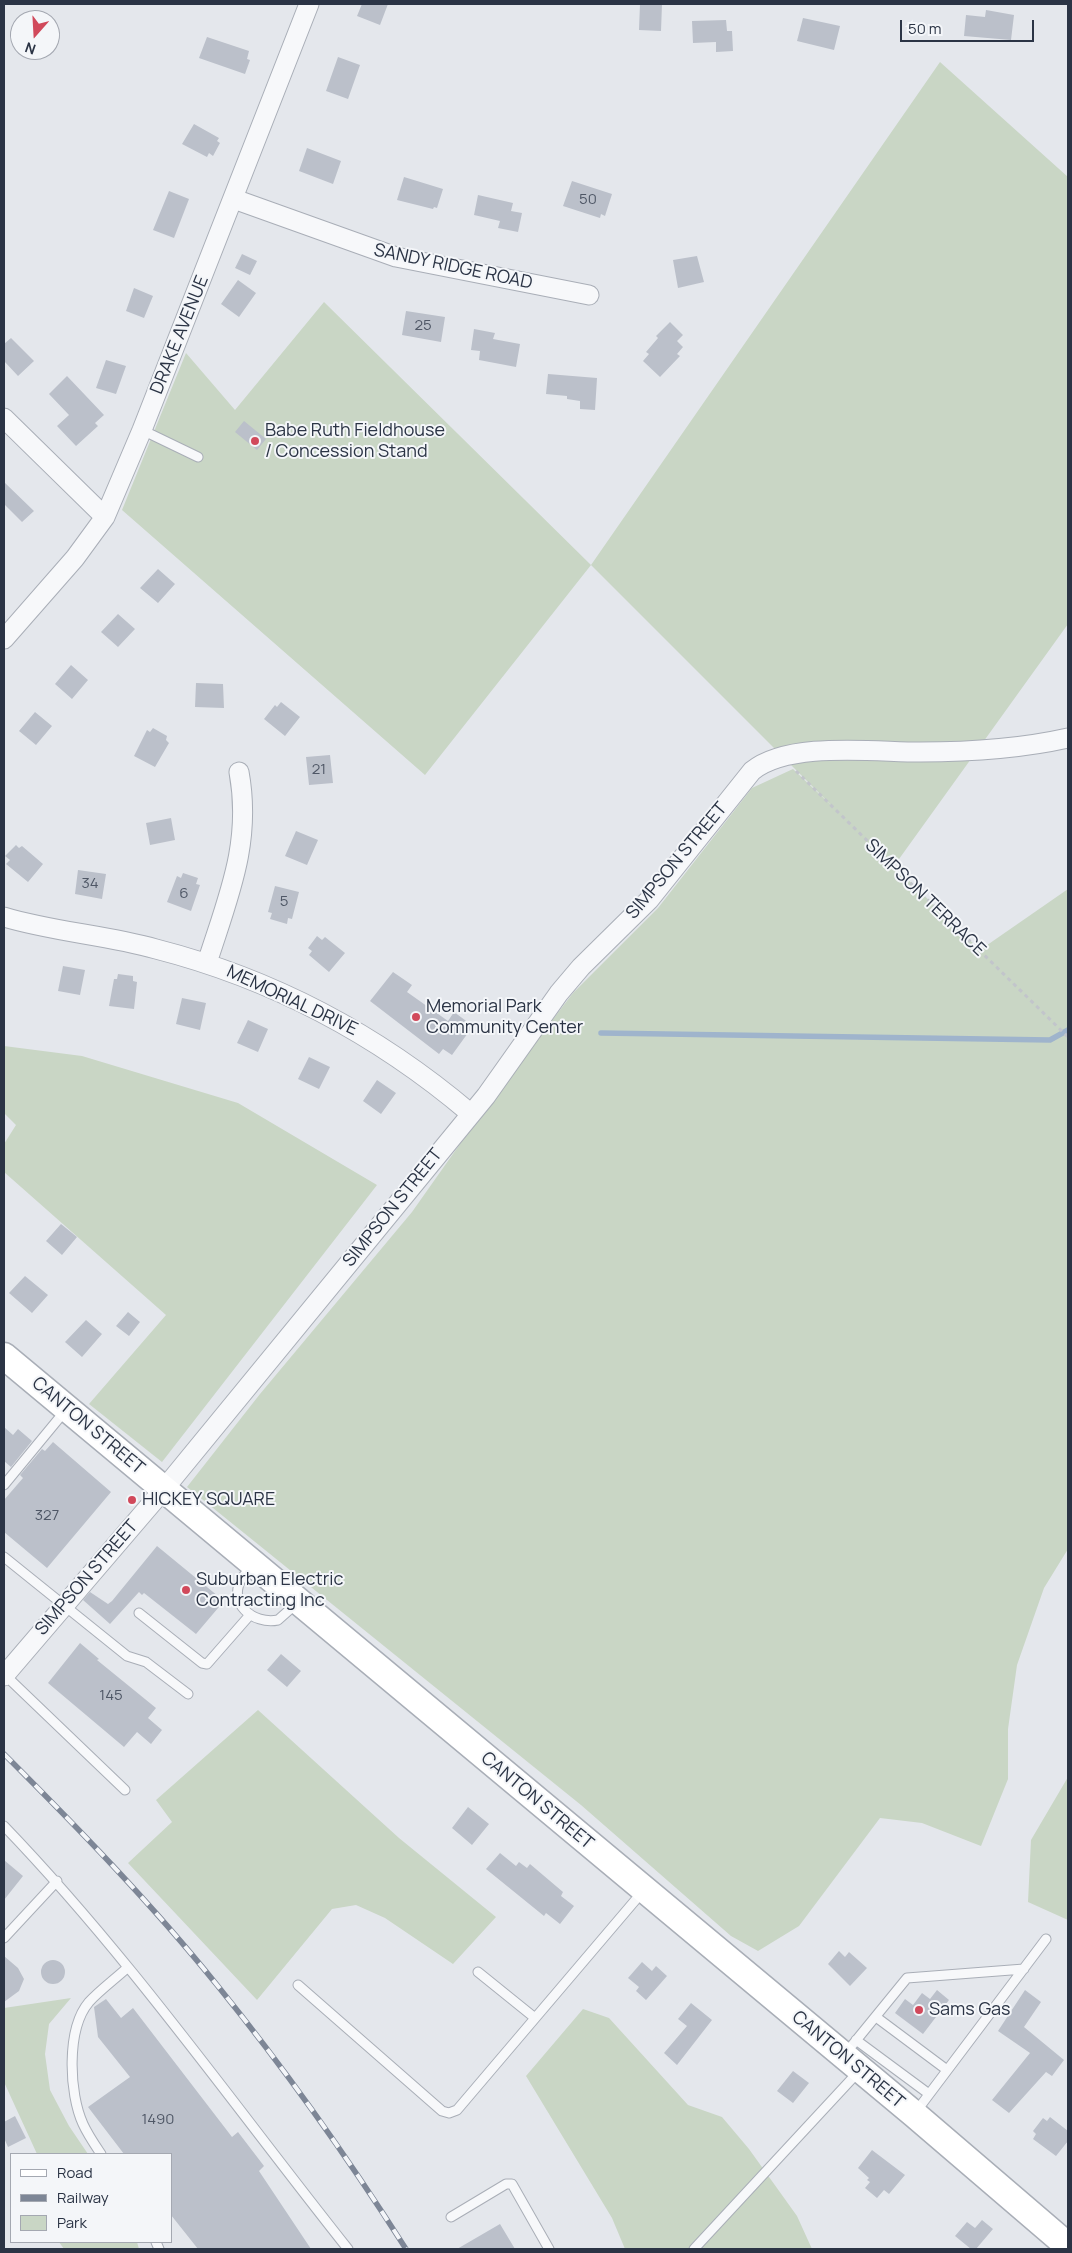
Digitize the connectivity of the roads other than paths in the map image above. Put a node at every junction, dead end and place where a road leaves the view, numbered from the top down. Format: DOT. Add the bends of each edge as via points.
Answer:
graph roads {
  1 [pos="309,4"];
  2 [pos="234,199"];
  3 [pos="589,295"];
  4 [pos="4,418"];
  5 [pos="142,430"];
  6 [pos="198,457"];
  7 [pos="105,517"];
  8 [pos="4,639"];
  9 [pos="1068,738"];
  10 [pos="238,772"];
  11 [pos="4,916"];
  12 [pos="207,963"];
  13 [pos="470,1113"];
  14 [pos="4,1356"];
  15 [pos="67,1409"];
  16 [pos="4,1485"];
  17 [pos="164,1489"];
  18 [pos="4,1557"];
  19 [pos="254,1564"];
  20 [pos="298,1602"];
  21 [pos="63,1606"];
  22 [pos="139,1613"];
  23 [pos="250,1616"];
  24 [pos="4,1675"];
  25 [pos="188,1694"];
  26 [pos="126,1790"];
  27 [pos="4,1826"];
  28 [pos="57,1881"];
  29 [pos="644,1890"];
  30 [pos="4,1938"];
  31 [pos="1046,1940"];
  32 [pos="127,1968"];
  33 [pos="1024,1969"];
  34 [pos="478,1972"];
  35 [pos="298,1985"];
  36 [pos="876,2016"];
  37 [pos="535,2018"];
  38 [pos="853,2056"];
  39 [pos="947,2070"];
  40 [pos="929,2094"];
  41 [pos="914,2114"];
  42 [pos="100,2153"];
  43 [pos="451,2217"];
  44 [pos="1068,2246"];
  45 [pos="348,2249"];
  46 [pos="549,2249"];
  47 [pos="694,2249"];
  1 -- 2 [label="street, DRAKE AVENUE"];
  2 -- 3 [label="street, SANDY RIDGE ROAD" via="396,257"];
  2 -- 5 [label="street, DRAKE AVENUE"];
  4 -- 7 [label="street"];
  5 -- 6 [label="lane"];
  5 -- 7 [label="street, DRAKE AVENUE"];
  7 -- 8 [label="street, DRAKE AVENUE" via="75,558"];
  9 -- 13 [label="street, SIMPSON STREET" via="1012,749 838,751 789,754 767,760 744,780 649,900 559,993 486,1096"];
  10 -- 12 [label="street" via="243,818 241,849"];
  11 -- 12 [label="street, MEMORIAL DRIVE" via="48,928 107,937"];
  12 -- 13 [label="street, MEMORIAL DRIVE" via="278,990 338,1020 386,1049"];
  13 -- 17 [label="street, SIMPSON STREET"];
  14 -- 15 [label="main road, CANTON STREET"];
  15 -- 16 [label="lane"];
  15 -- 17 [label="main road, CANTON STREET"];
  17 -- 19 [label="main road, CANTON STREET"];
  17 -- 21 [label="street, SIMPSON STREET"];
  18 -- 21 [label="lane"];
  19 -- 20 [label="main road, CANTON STREET"];
  19 -- 23 [label="lane" via="239,1588 239,1598"];
  20 -- 23 [label="lane" via="278,1620 263,1621"];
  20 -- 29 [label="main road, CANTON STREET"];
  21 -- 24 [label="street, SIMPSON STREET"];
  21 -- 25 [label="lane" via="127,1656 146,1662"];
  22 -- 23 [label="lane" via="206,1664"];
  24 -- 26 [label="lane"];
  27 -- 28 [label="lane"];
  28 -- 30 [label="lane"];
  28 -- 32 [label="lane"];
  29 -- 37 [label="lane"];
  29 -- 38 [label="main road, CANTON STREET"];
  31 -- 33 [label="lane"];
  32 -- 42 [label="lane" via="88,2003 73,2037 76,2102 83,2123"];
  32 -- 45 [label="lane"];
  33 -- 36 [label="lane" via="907,1978"];
  33 -- 39 [label="lane"];
  34 -- 37 [label="lane"];
  35 -- 37 [label="lane" via="442,2111 449,2113 457,2110"];
  36 -- 38 [label="lane"];
  36 -- 39 [label="lane"];
  38 -- 40 [label="lane"];
  38 -- 41 [label="main road, CANTON STREET"];
  38 -- 47 [label="lane"];
  39 -- 40 [label="lane"];
  40 -- 41 [label="lane"];
  41 -- 44 [label="main road, CANTON STREET"];
  43 -- 46 [label="lane" via="506,2184 512,2184"];
}
